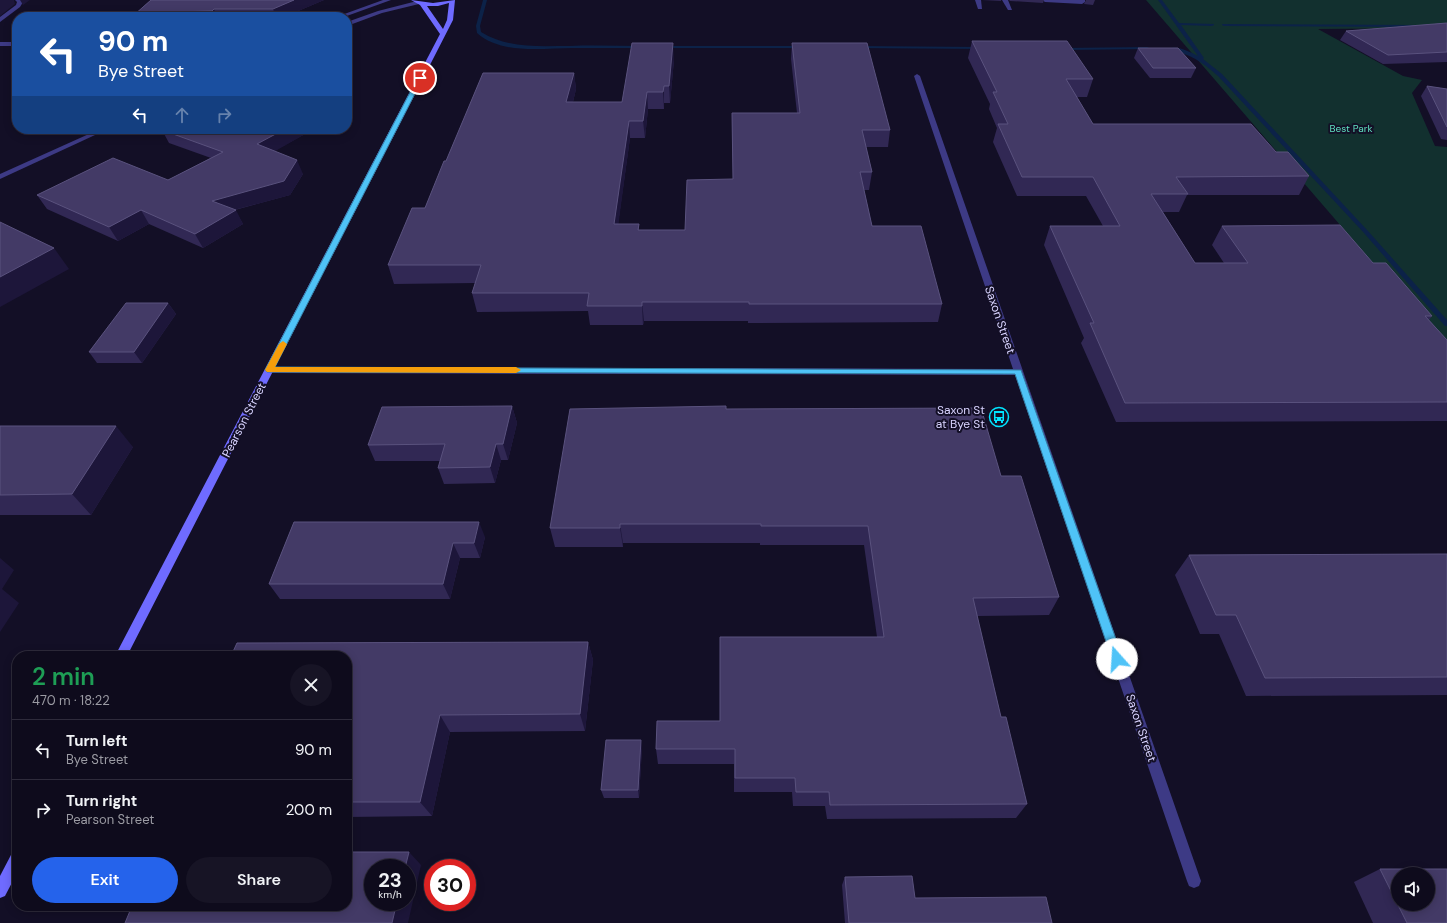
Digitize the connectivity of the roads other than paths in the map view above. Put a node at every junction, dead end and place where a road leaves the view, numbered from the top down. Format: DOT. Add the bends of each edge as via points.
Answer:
graph roads {
  1 [pos="18,0"];
  2 [pos="388,0"];
  3 [pos="452,0"];
  4 [pos="978,0"];
  5 [pos="1005,0"];
  6 [pos="1045,0"];
  7 [pos="1052,0"];
  8 [pos="1082,0"];
  9 [pos="418,2"];
  10 [pos="980,8"];
  11 [pos="1010,9"];
  12 [pos="352,12"];
  13 [pos="0,20"];
  14 [pos="352,22"];
  15 [pos="443,34"];
  16 [pos="0,44"];
  17 [pos="12,44"];
  18 [pos="917,76"];
  19 [pos="94,134"];
  20 [pos="0,177"];
  21 [pos="270,370"];
  22 [pos="1018,372"];
  23 [pos="124,651"];
  24 [pos="12,868"];
  25 [pos="1194,881"];
  26 [pos="0,891"];
  1 -- 13 [label="street" via="18,6"];
  2 -- 12 [label="street"];
  3 -- 9 [label="main road" via="434,4"];
  3 -- 15 [label="main road, Pearson Street" via="450,20"];
  4 -- 10 [label="street"];
  5 -- 11 [label="street"];
  6 -- 7 [label="street"];
  7 -- 8 [label="street"];
  9 -- 14 [label="street"];
  9 -- 15 [label="main road" via="434,19"];
  15 -- 21 [label="main road, Pearson Street"];
  16 -- 17 [label="street"];
  18 -- 22 [label="street, Saxon Street"];
  19 -- 20 [label="street"];
  21 -- 22 [label="street"];
  21 -- 23 [label="main road, Pearson Street"];
  22 -- 25 [label="street, Saxon Street"];
  24 -- 26 [label="main road"];
}
